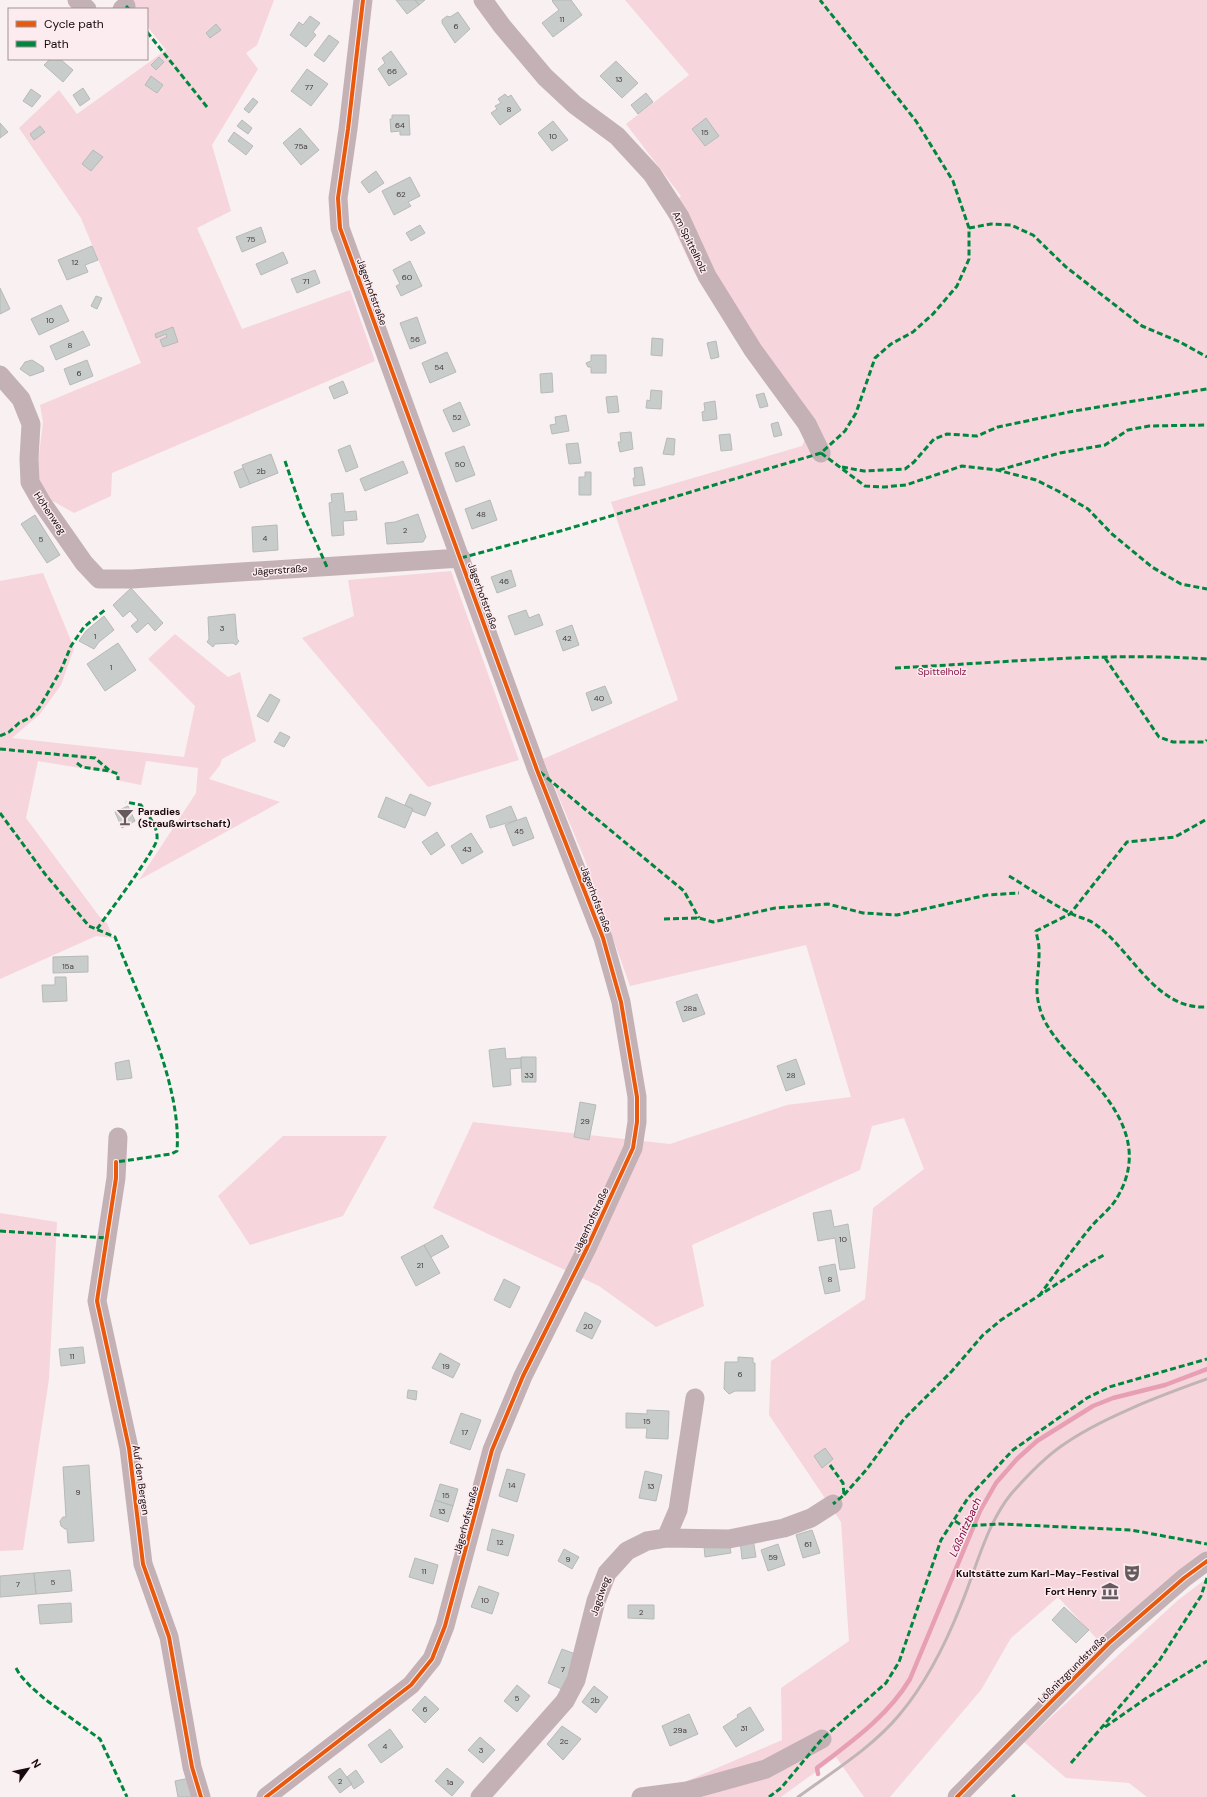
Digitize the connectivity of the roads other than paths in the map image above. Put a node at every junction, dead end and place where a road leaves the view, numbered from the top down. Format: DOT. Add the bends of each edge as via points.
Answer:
graph roads {
  1 [pos="76,0"];
  2 [pos="363,0"];
  3 [pos="483,0"];
  4 [pos="86,8"];
  5 [pos="0,375"];
  6 [pos="821,453"];
  7 [pos="461,558"];
  8 [pos="99,578"];
  9 [pos="118,1137"];
  10 [pos="695,1398"];
  11 [pos="833,1504"];
  12 [pos="666,1538"];
  13 [pos="1207,1561"];
  14 [pos="822,1739"];
  15 [pos="201,1797"];
  16 [pos="266,1797"];
  17 [pos="480,1797"];
  18 [pos="641,1797"];
  19 [pos="957,1797"];
  1 -- 4 [label="street"];
  2 -- 7 [label="street, Jägerhofstraße" via="338,198 340,228"];
  3 -- 6 [label="street, Am Spittelholz" via="545,76 575,105 617,136 652,174 680,217 707,276 753,350 807,424"];
  5 -- 8 [label="street, Höhenweg" via="21,399 31,424 30,482 84,563"];
  7 -- 8 [label="street, Jägerstraße" via="132,579"];
  7 -- 16 [label="street, Jägerhofstraße" via="537,770 603,938 621,1002 637,1097 636,1129 632,1148 587,1248 523,1376 492,1450 445,1626 432,1659 411,1685"];
  9 -- 15 [label="street, Auf den Bergen" via="116,1178 97,1301 129,1448 143,1564 169,1637 192,1767"];
  10 -- 12 [label="street" via="678,1510"];
  11 -- 12 [label="street" via="811,1518 784,1528 729,1538"];
  12 -- 17 [label="street, Jagdweg" via="647,1541 627,1551 607,1573 596,1601 576,1680 565,1701"];
  13 -- 19 [label="street, Lößnitzgrundstraße" via="1109,1643"];
  14 -- 18 [label="street" via="766,1769 687,1791"];
}
